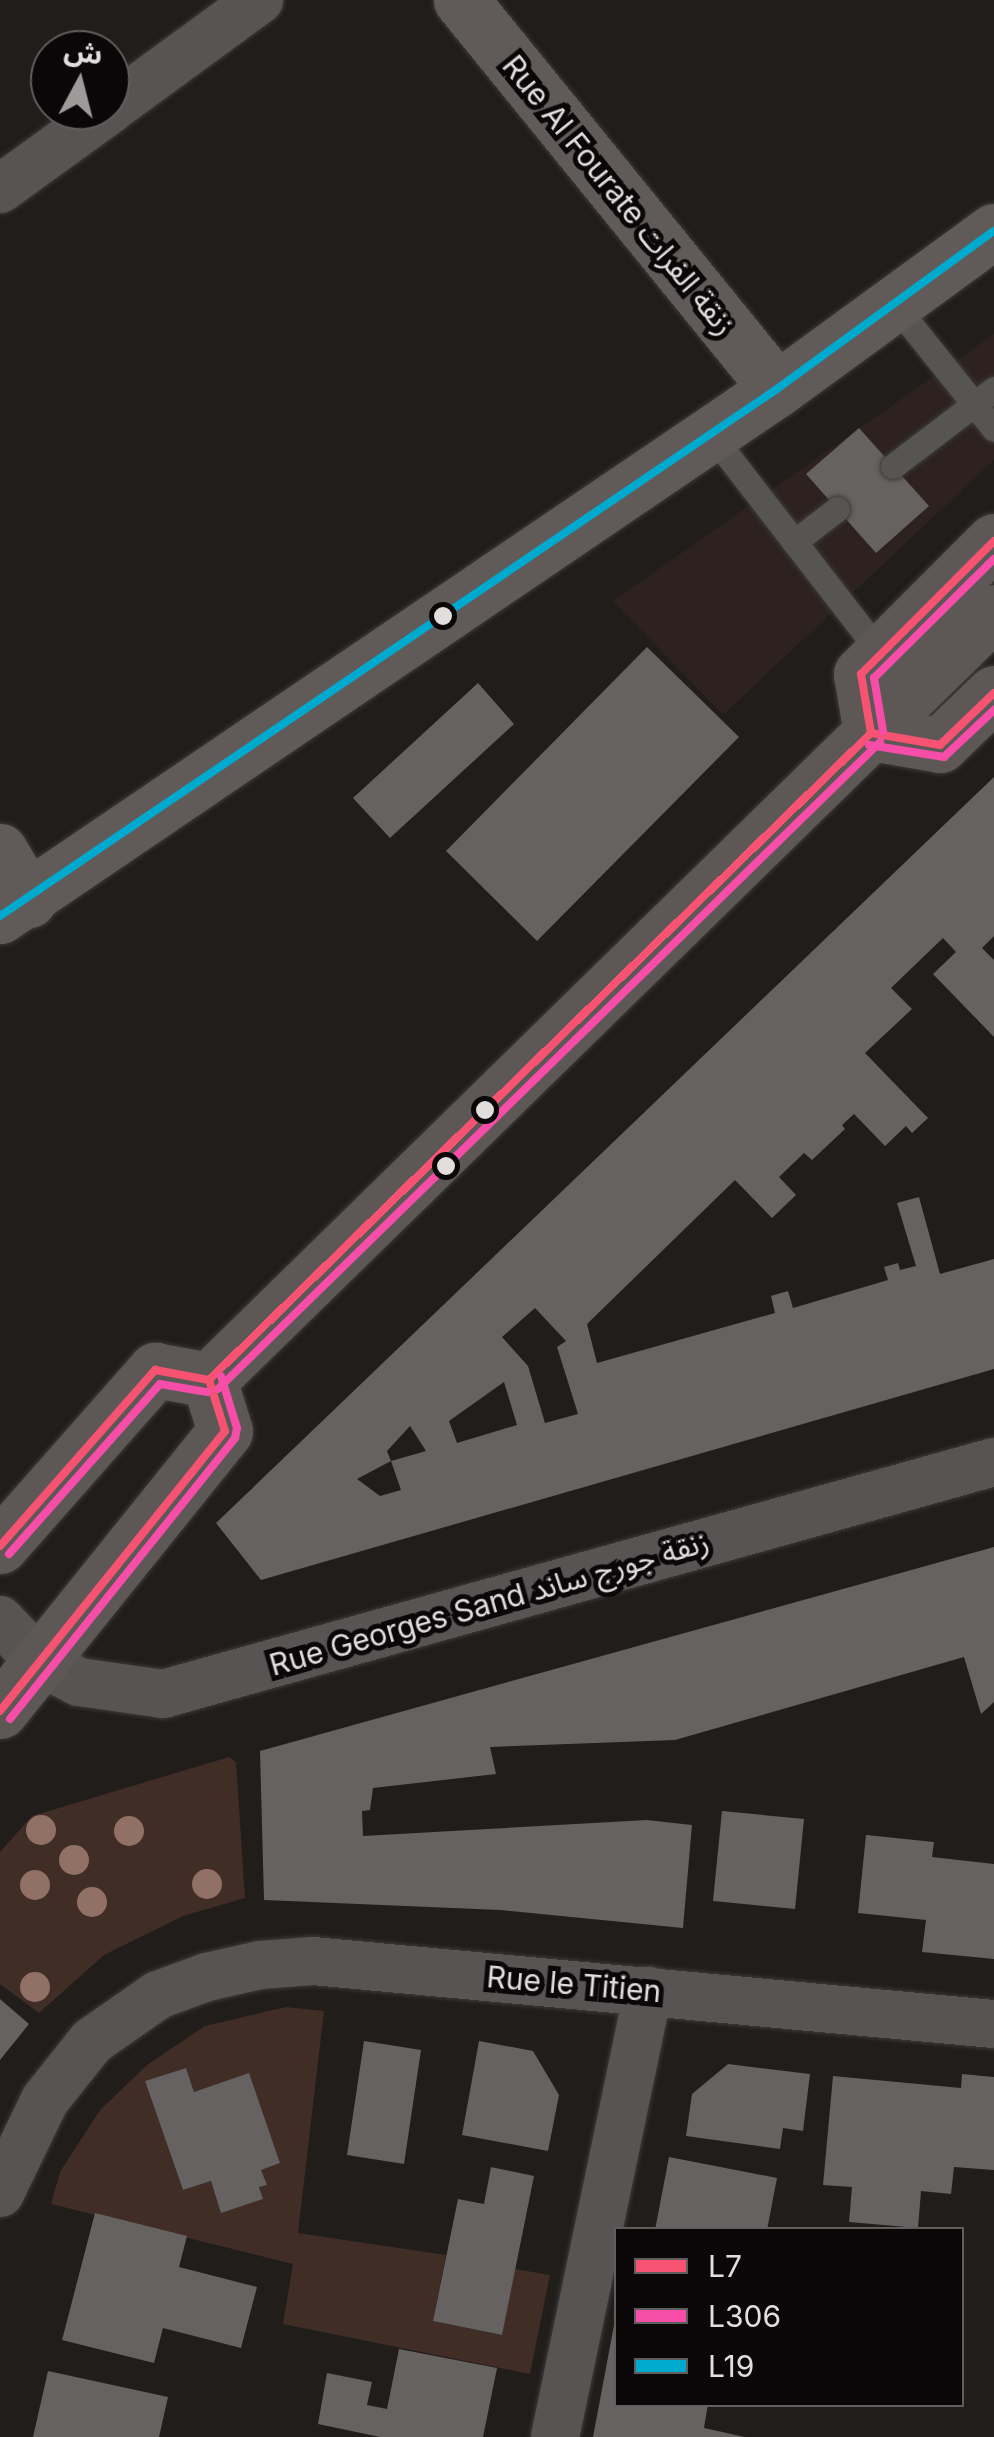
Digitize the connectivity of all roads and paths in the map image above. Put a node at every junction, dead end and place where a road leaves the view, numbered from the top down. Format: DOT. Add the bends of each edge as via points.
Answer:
graph roads {
  1 [pos="260,0"];
  2 [pos="460,0"];
  3 [pos="130,95"];
  4 [pos="82,130"];
  5 [pos="0,190"];
  6 [pos="994,230"];
  7 [pos="894,304"];
  8 [pos="777,389"];
  9 [pos="984,396"];
  10 [pos="994,429"];
  11 [pos="711,434"];
  12 [pos="893,466"];
  13 [pos="837,509"];
  14 [pos="994,541"];
  15 [pos="794,542"];
  16 [pos="994,612"];
  17 [pos="881,654"];
  18 [pos="994,693"];
  19 [pos="871,733"];
  20 [pos="0,851"];
  21 [pos="14,908"];
  22 [pos="209,1380"];
  23 [pos="994,1462"];
  24 [pos="0,1546"];
  25 [pos="0,1620"];
  26 [pos="40,1662"];
  27 [pos="0,1712"];
  28 [pos="648,1990"];
  29 [pos="994,2024"];
  30 [pos="0,2193"];
  31 [pos="554,2437"];
  1 -- 3 [label="street"];
  2 -- 8 [label="main road, Rue Al Fourate زنقة الفرات"];
  4 -- 5 [label="street"];
  6 -- 7 [label="main road"];
  7 -- 8 [label="main road"];
  7 -- 9 [label="lane"];
  8 -- 11 [label="main road"];
  9 -- 10 [label="lane"];
  9 -- 12 [label="lane"];
  11 -- 15 [label="lane"];
  11 -- 21 [label="main road"];
  13 -- 15 [label="lane"];
  14 -- 17 [label="main road"];
  15 -- 17 [label="lane"];
  16 -- 19 [label="main road"];
  17 -- 19 [label="main road" via="861,674"];
  18 -- 19 [label="main road" via="940,745"];
  19 -- 22 [label="main road"];
  20 -- 21 [label="main road"];
  22 -- 24 [label="main road" via="155,1370"];
  22 -- 26 [label="main road" via="225,1431"];
  23 -- 26 [label="street, Rue Georges Sand زنقة جورج ساند" via="163,1694 78,1682"];
  25 -- 26 [label="street, Rue Georges Sand زنقة جورج ساند"];
  26 -- 27 [label="main road"];
  28 -- 29 [label="street, Rue le Titien"];
  28 -- 30 [label="street, Rue le Titien" via="313,1961 224,1973 158,1995 92,2041 25,2133"];
  28 -- 31 [label="street"];
}
